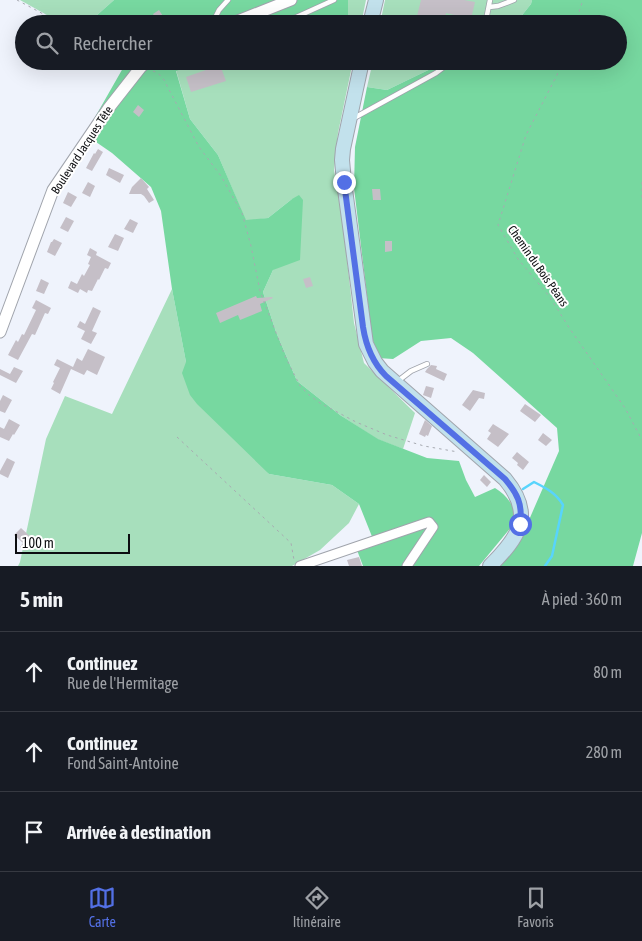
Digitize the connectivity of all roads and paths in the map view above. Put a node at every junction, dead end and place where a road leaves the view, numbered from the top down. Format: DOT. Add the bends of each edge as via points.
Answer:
graph roads {
  1 [pos="17,0"];
  2 [pos="228,0"];
  3 [pos="291,0"];
  4 [pos="334,0"];
  5 [pos="376,0"];
  6 [pos="490,0"];
  7 [pos="514,0"];
  8 [pos="583,0"];
  9 [pos="489,7"];
  10 [pos="45,15"];
  11 [pos="216,15"];
  12 [pos="253,15"];
  13 [pos="301,15"];
  14 [pos="372,15"];
  15 [pos="487,15"];
  16 [pos="578,15"];
  17 [pos="140,70"];
  18 [pos="154,70"];
  19 [pos="360,70"];
  20 [pos="440,70"];
  21 [pos="559,70"];
  22 [pos="349,120"];
  23 [pos="642,182"];
  24 [pos="642,201"];
  25 [pos="0,332"];
  26 [pos="427,364"];
  27 [pos="396,384"];
  28 [pos="177,437"];
  29 [pos="642,440"];
  30 [pos="474,451"];
  31 [pos="295,566"];
  32 [pos="300,566"];
  33 [pos="406,566"];
  34 [pos="490,566"];
  1 -- 10 [label="path"];
  2 -- 11 [label="lane"];
  3 -- 12 [label="street"];
  4 -- 13 [label="lane"];
  5 -- 14 [label="main road"];
  6 -- 9 [label="lane"];
  7 -- 9 [label="lane"];
  8 -- 16 [label="path"];
  9 -- 15 [label="lane"];
  17 -- 25 [label="street, Boulevard Jacques Tête" via="108,109 53,190"];
  18 -- 30 [label="path" via="164,80 199,147 221,176 242,213 260,291 300,386 320,403 387,435 446,451"];
  19 -- 22 [label="main road"];
  20 -- 22 [label="lane"];
  21 -- 29 [label="path, Chemin du Bois Péans" via="526,135 498,225 518,259 549,296 625,408"];
  22 -- 27 [label="main road" via="343,169 366,344 378,367"];
  23 -- 24 [label="path"];
  26 -- 27 [label="lane" via="410,371"];
  27 -- 30 [label="main road"];
  28 -- 31 [label="path" via="291,543"];
  30 -- 34 [label="main road" via="505,479 520,503 521,517 515,537"];
  32 -- 33 [label="street" via="429,522 433,527"];
}
